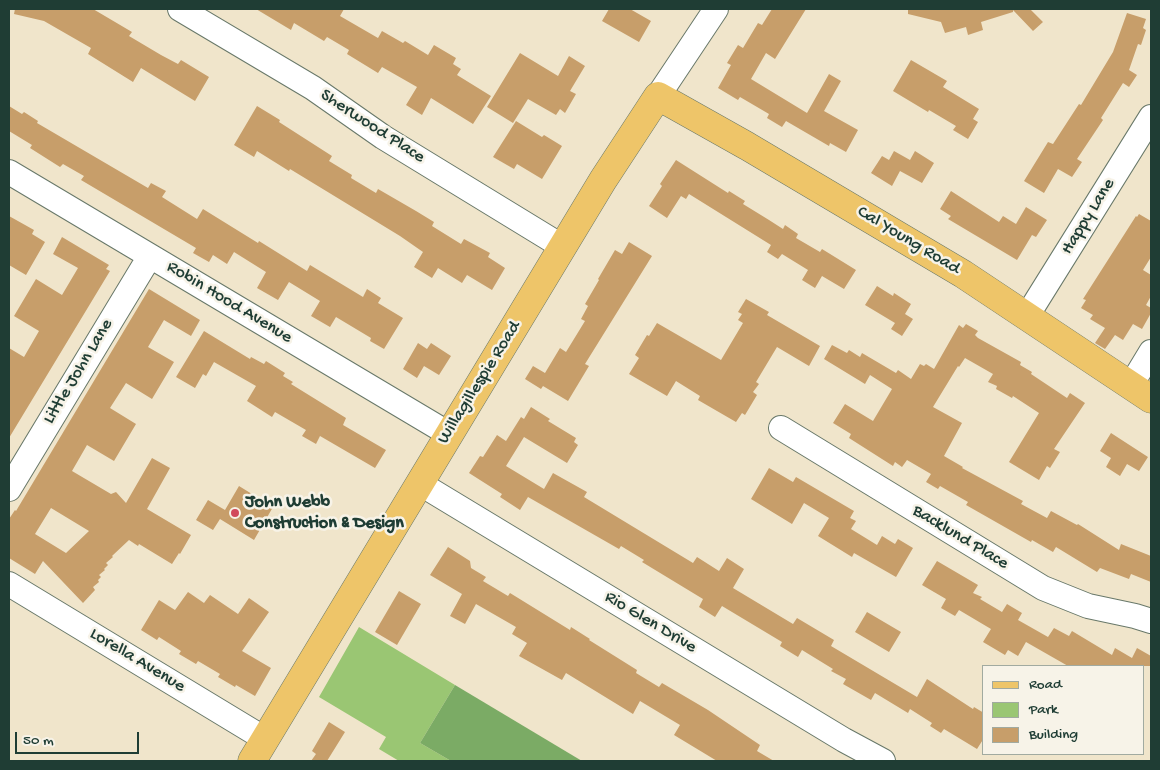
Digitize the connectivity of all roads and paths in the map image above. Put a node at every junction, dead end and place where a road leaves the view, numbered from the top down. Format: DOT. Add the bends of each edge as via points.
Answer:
graph roads {
  1 [pos="180,9"];
  2 [pos="716,9"];
  3 [pos="658,96"];
  4 [pos="1151,117"];
  5 [pos="9,172"];
  6 [pos="563,247"];
  7 [pos="150,256"];
  8 [pos="1027,316"];
  9 [pos="1151,352"];
  10 [pos="1141,392"];
  11 [pos="780,428"];
  12 [pos="449,434"];
  13 [pos="418,483"];
  14 [pos="9,489"];
  15 [pos="9,584"];
  16 [pos="1151,621"];
  17 [pos="259,750"];
  18 [pos="883,761"];
  1 -- 6 [label="street, Sherwood Place" via="312,88 383,137"];
  2 -- 3 [label="street, Willagillespie Road"];
  3 -- 6 [label="main road, Willagillespie Road"];
  3 -- 8 [label="main road, Cal Young Road" via="903,237"];
  4 -- 8 [label="street, Happy Lane"];
  5 -- 7 [label="street, Robin Hood Avenue"];
  6 -- 12 [label="main road, Willagillespie Road"];
  7 -- 12 [label="street, Robin Hood Avenue"];
  7 -- 14 [label="street, Little John Lane"];
  8 -- 10 [label="main road, Cal Young Road"];
  9 -- 10 [label="street"];
  11 -- 16 [label="street, Backlund Place" via="1043,588 1088,606"];
  12 -- 13 [label="main road, Willagillespie Road"];
  13 -- 17 [label="main road, Willagillespie Road"];
  13 -- 18 [label="street, Rio Glen Drive"];
  15 -- 17 [label="street, Lorella Avenue"];
}
